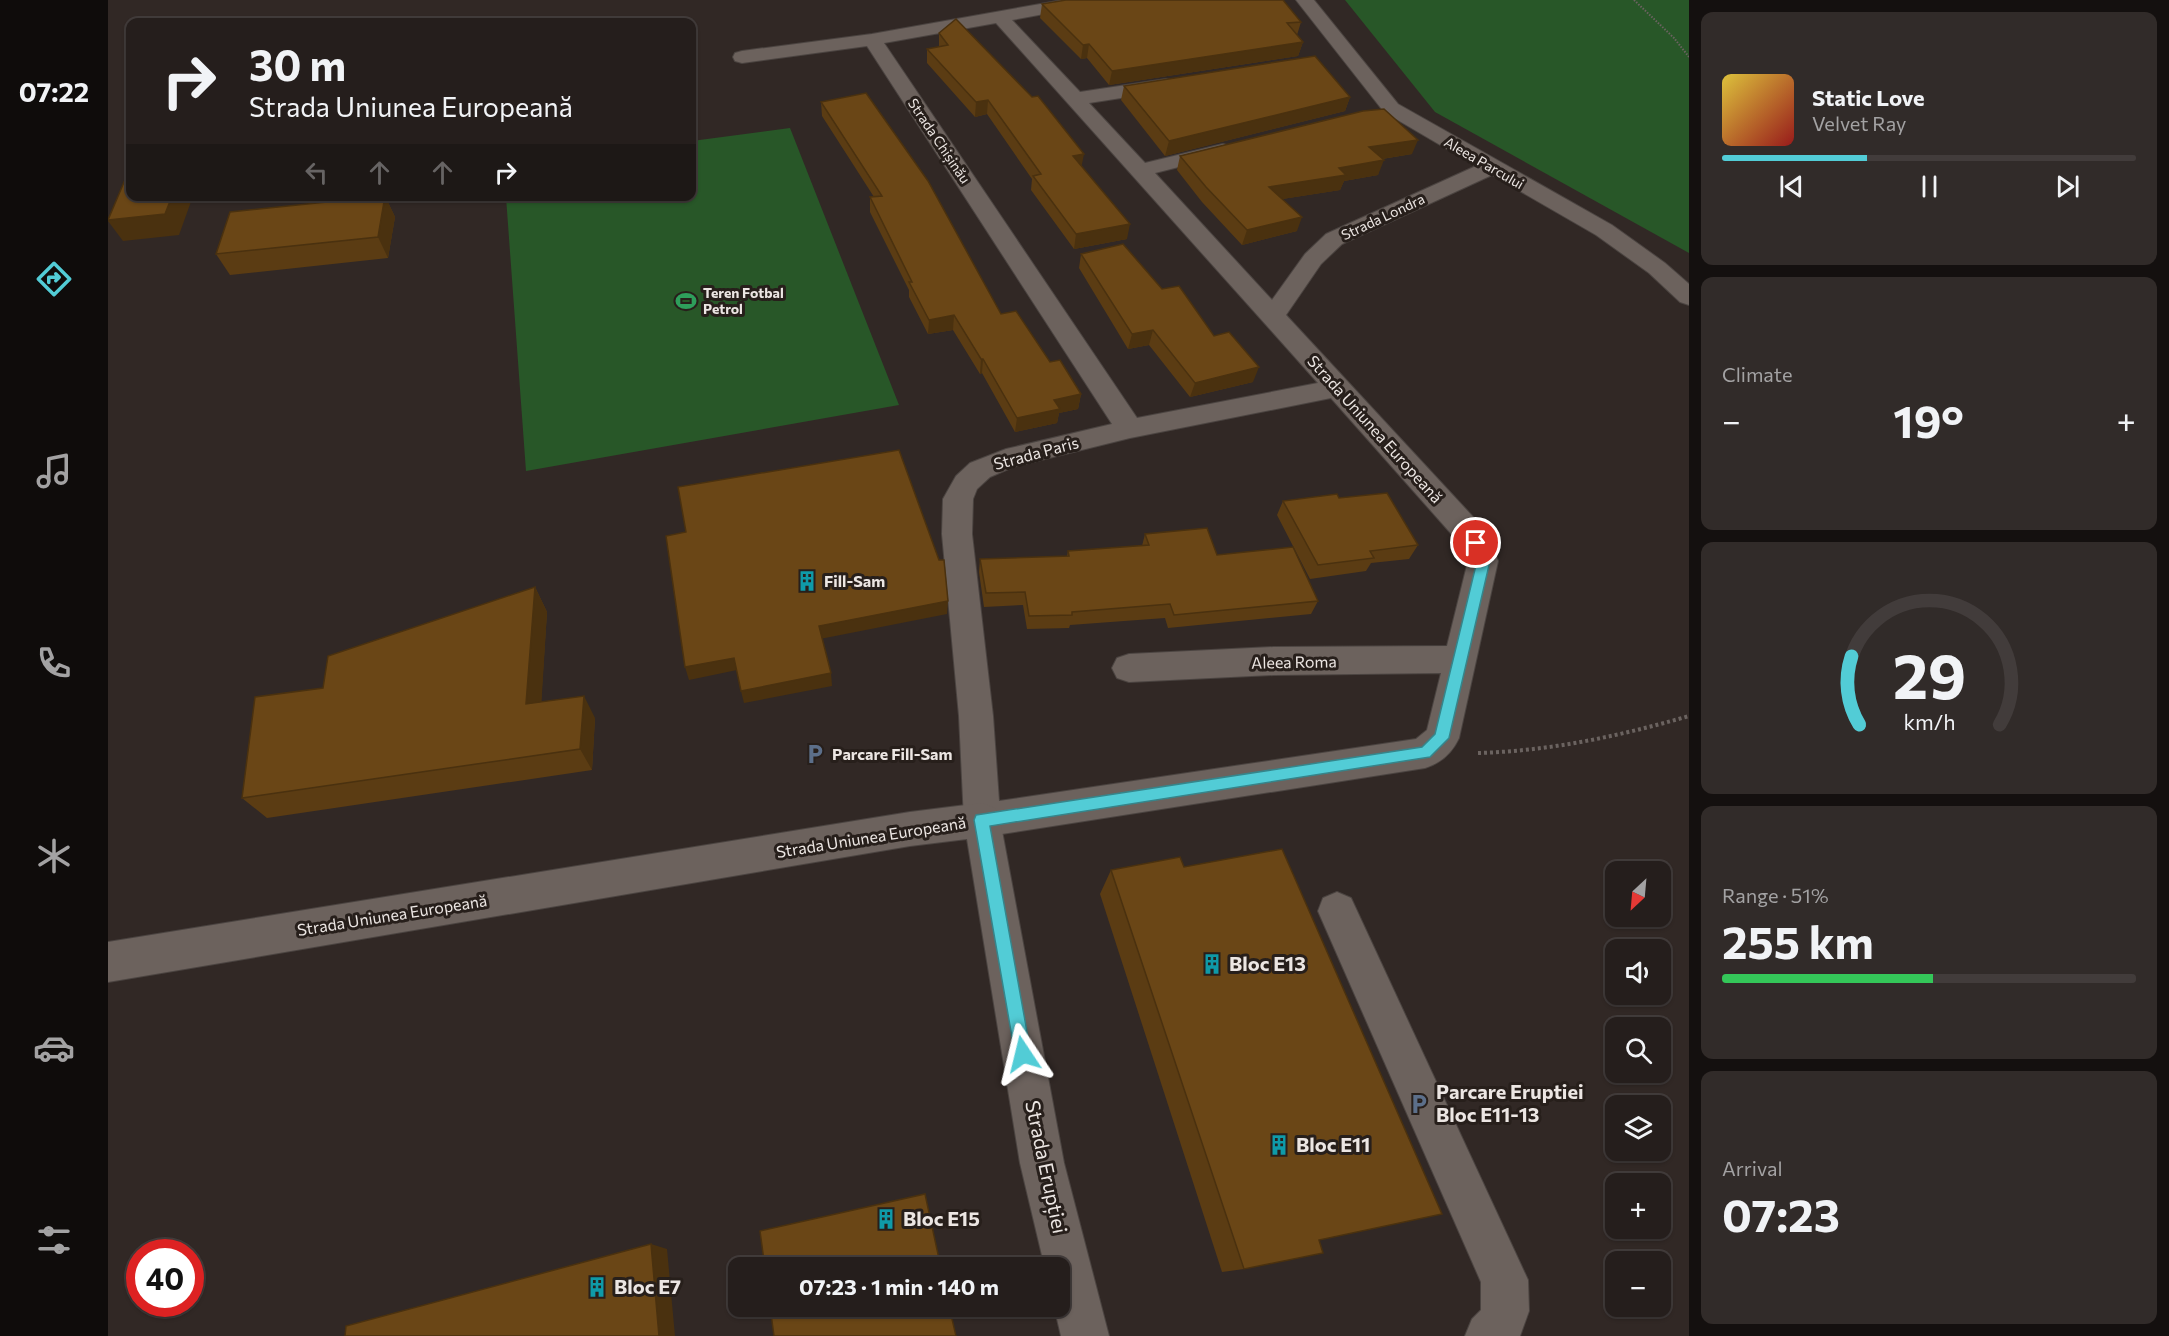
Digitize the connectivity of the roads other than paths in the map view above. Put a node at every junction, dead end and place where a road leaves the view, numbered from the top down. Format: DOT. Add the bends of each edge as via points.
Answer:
graph roads {
  1 [pos="1092,0"];
  2 [pos="1305,0"];
  3 [pos="1000,17"];
  4 [pos="872,40"];
  5 [pos="1350,56"];
  6 [pos="742,57"];
  7 [pos="1327,60"];
  8 [pos="1190,81"];
  9 [pos="1076,99"];
  10 [pos="1391,108"];
  11 [pos="1368,114"];
  12 [pos="1242,145"];
  13 [pos="1491,167"];
  14 [pos="1138,171"];
  15 [pos="1689,297"];
  16 [pos="1272,317"];
  17 [pos="1339,388"];
  18 [pos="1130,429"];
  19 [pos="1459,659"];
  20 [pos="1129,668"];
  21 [pos="982,820"];
  22 [pos="1337,911"];
  23 [pos="108,962"];
  24 [pos="1085,1336"];
  25 [pos="1489,1336"];
  1 -- 3 [label="street"];
  2 -- 5 [label="street, Aleea Parcului"];
  3 -- 4 [label="street"];
  3 -- 9 [label="street, Strada Uniunea Europeană"];
  4 -- 6 [label="street"];
  4 -- 18 [label="street, Strada Chișinău"];
  5 -- 7 [label="street"];
  5 -- 10 [label="street, Aleea Parcului"];
  8 -- 9 [label="street"];
  9 -- 14 [label="street, Strada Uniunea Europeană"];
  10 -- 11 [label="street"];
  10 -- 13 [label="street, Aleea Parcului"];
  12 -- 14 [label="street"];
  13 -- 15 [label="street, Aleea Parcului" via="1628,245"];
  13 -- 16 [label="street, Strada Londra" via="1334,239 1313,259"];
  14 -- 16 [label="street, Strada Uniunea Europeană"];
  16 -- 17 [label="street, Strada Uniunea Europeană"];
  17 -- 18 [label="street, Strada Paris"];
  17 -- 19 [label="street, Strada Uniunea Europeană" via="1476,543 1484,561"];
  18 -- 21 [label="street, Strada Paris" via="1006,459 980,470 966,483 958,499 957,534 973,680"];
  19 -- 20 [label="street, Aleea Roma" via="1274,661"];
  19 -- 21 [label="street, Strada Uniunea Europeană" via="1442,738 1425,753"];
  21 -- 23 [label="street, Strada Uniunea Europeană"];
  21 -- 24 [label="street, Strada Erupției" via="1042,1163"];
  22 -- 25 [label="street" via="1504,1280 1506,1310 1500,1326"];
}
